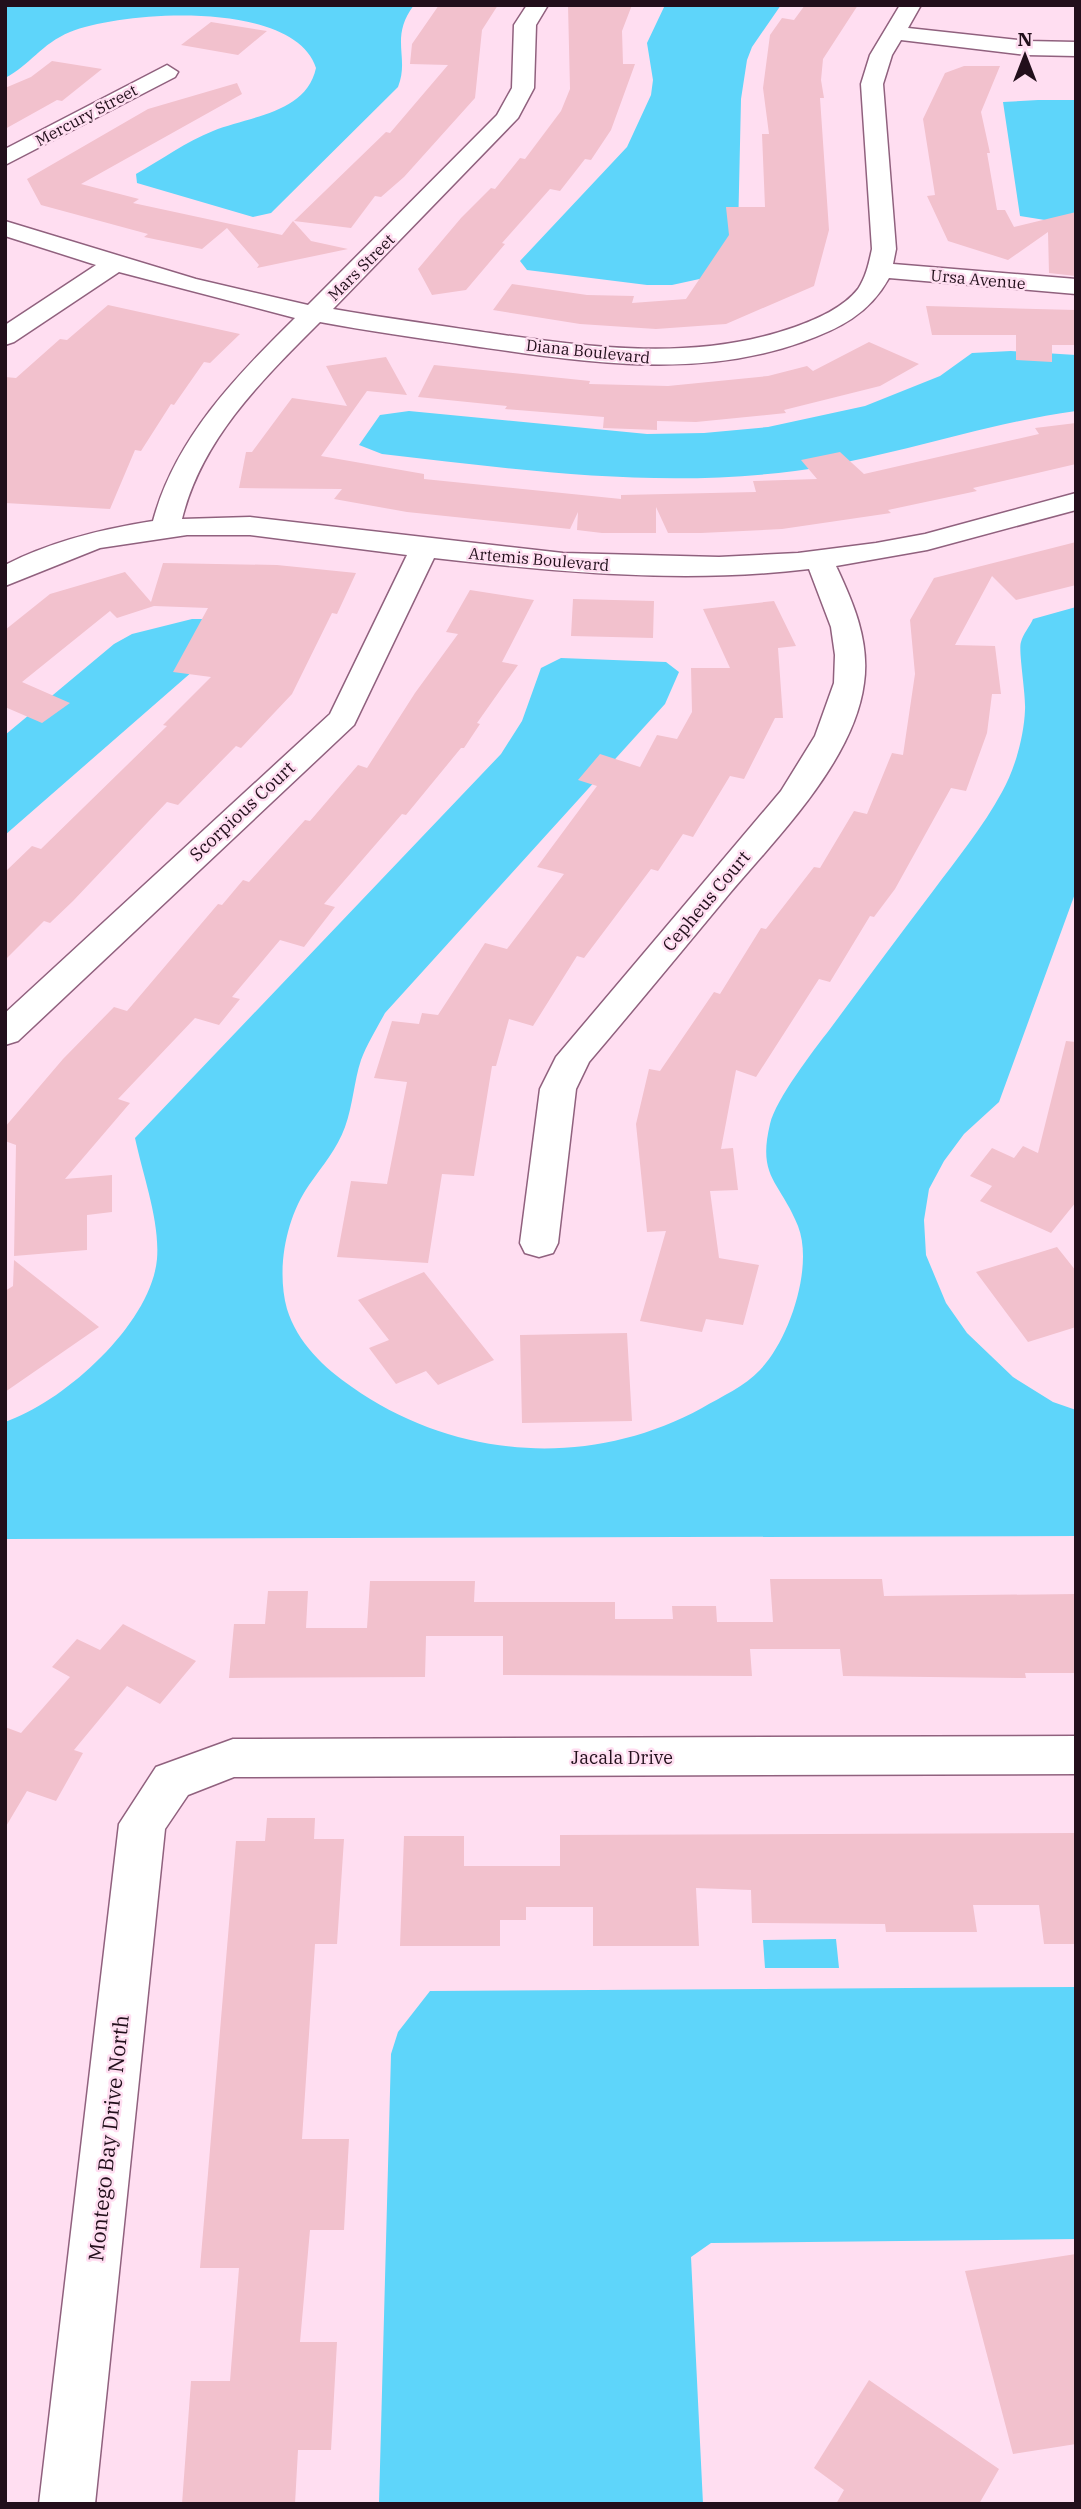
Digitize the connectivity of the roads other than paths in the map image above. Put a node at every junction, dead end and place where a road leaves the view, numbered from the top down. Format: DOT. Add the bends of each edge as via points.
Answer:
graph roads {
  1 [pos="538,5"];
  2 [pos="911,5"];
  3 [pos="893,33"];
  4 [pos="1076,49"];
  5 [pos="167,72"];
  6 [pos="5,158"];
  7 [pos="5,228"];
  8 [pos="115,264"];
  9 [pos="881,270"];
  10 [pos="1076,287"];
  11 [pos="313,314"];
  12 [pos="5,337"];
  13 [pos="1076,501"];
  14 [pos="166,527"];
  15 [pos="424,549"];
  16 [pos="819,559"];
  17 [pos="5,577"];
  18 [pos="5,1033"];
  19 [pos="539,1243"];
  20 [pos="1076,1755"];
  21 [pos="172,1781"];
  22 [pos="67,2504"];
  1 -- 11 [label="street, Mars Street" via="523,33 523,88 507,118"];
  2 -- 3 [label="street, Diana Boulevard"];
  3 -- 4 [label="street" via="1001,46"];
  3 -- 9 [label="street, Diana Boulevard" via="874,69 872,84 884,250"];
  5 -- 6 [label="street, Mercury Street"];
  7 -- 8 [label="street, Diana Boulevard"];
  8 -- 11 [label="street, Diana Boulevard"];
  8 -- 12 [label="street"];
  9 -- 10 [label="street, Ursa Avenue"];
  9 -- 11 [label="street, Diana Boulevard" via="864,298 836,318 793,338 707,356 629,358 579,353"];
  11 -- 14 [label="street, Mars Street" via="215,422 173,492"];
  13 -- 16 [label="street, Artemis Boulevard" via="931,542"];
  14 -- 15 [label="street, Artemis Boulevard" via="250,526"];
  14 -- 17 [label="street, Artemis Boulevard" via="67,548"];
  15 -- 16 [label="street, Artemis Boulevard" via="638,567 740,566"];
  15 -- 18 [label="street, Scorpious Court" via="343,718"];
  16 -- 19 [label="street, Cepheus Court" via="832,584 852,652 853,674 843,712 822,755 793,797 574,1057 558,1088"];
  20 -- 21 [label="street, Jacala Drive" via="233,1758"];
  21 -- 22 [label="street, Montego Bay Drive North" via="142,1824"];
}
